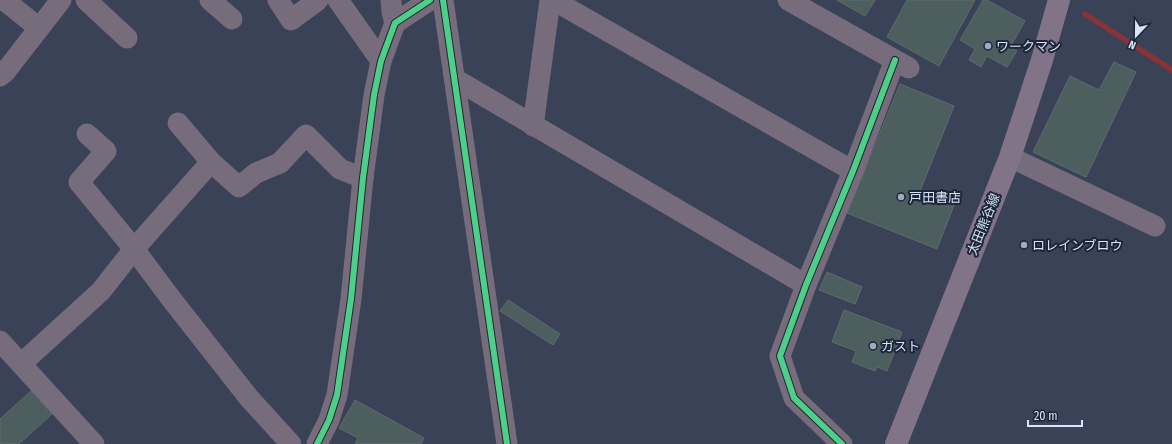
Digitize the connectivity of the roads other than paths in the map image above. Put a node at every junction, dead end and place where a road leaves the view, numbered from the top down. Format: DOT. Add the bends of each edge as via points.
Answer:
graph roads {
  1 [pos="4,0"];
  2 [pos="61,0"];
  3 [pos="86,0"];
  4 [pos="210,0"];
  5 [pos="278,0"];
  6 [pos="318,0"];
  7 [pos="338,0"];
  8 [pos="430,0"];
  9 [pos="443,0"];
  10 [pos="551,0"];
  11 [pos="788,0"];
  12 [pos="1059,0"];
  13 [pos="391,9"];
  14 [pos="232,18"];
  15 [pos="39,28"];
  16 [pos="127,38"];
  17 [pos="381,60"];
  18 [pos="0,76"];
  19 [pos="455,79"];
  20 [pos="178,123"];
  21 [pos="533,126"];
  22 [pos="87,134"];
  23 [pos="1010,157"];
  24 [pos="211,162"];
  25 [pos="853,171"];
  26 [pos="363,178"];
  27 [pos="1155,226"];
  28 [pos="134,248"];
  29 [pos="806,285"];
  30 [pos="0,340"];
  31 [pos="21,364"];
  32 [pos="94,444"];
  33 [pos="291,444"];
  34 [pos="317,444"];
  35 [pos="507,444"];
  36 [pos="842,444"];
  37 [pos="896,444"];
  1 -- 15 [label="street"];
  2 -- 15 [label="street"];
  3 -- 16 [label="street"];
  4 -- 14 [label="street"];
  5 -- 6 [label="street" via="291,20"];
  7 -- 17 [label="street"];
  8 -- 13 [label="street"];
  9 -- 19 [label="street"];
  10 -- 21 [label="street"];
  10 -- 25 [label="street"];
  11 -- 25 [label="street" via="902,64"];
  12 -- 23 [label="main road, 太田熊谷線"];
  13 -- 17 [label="street"];
  15 -- 18 [label="street"];
  17 -- 26 [label="street"];
  19 -- 21 [label="street"];
  19 -- 35 [label="street"];
  20 -- 24 [label="street"];
  21 -- 29 [label="street"];
  22 -- 28 [label="street" via="106,151 79,182"];
  23 -- 27 [label="street"];
  23 -- 37 [label="main road, 太田熊谷線"];
  24 -- 26 [label="street" via="239,187 256,173 280,164 306,135 340,169"];
  24 -- 28 [label="street"];
  25 -- 29 [label="street"];
  26 -- 34 [label="street" via="351,299 337,395 329,420"];
  28 -- 31 [label="street" via="101,291"];
  28 -- 33 [label="street" via="249,398"];
  29 -- 36 [label="street" via="780,356 794,398"];
  30 -- 31 [label="street"];
  31 -- 32 [label="street"];
}
